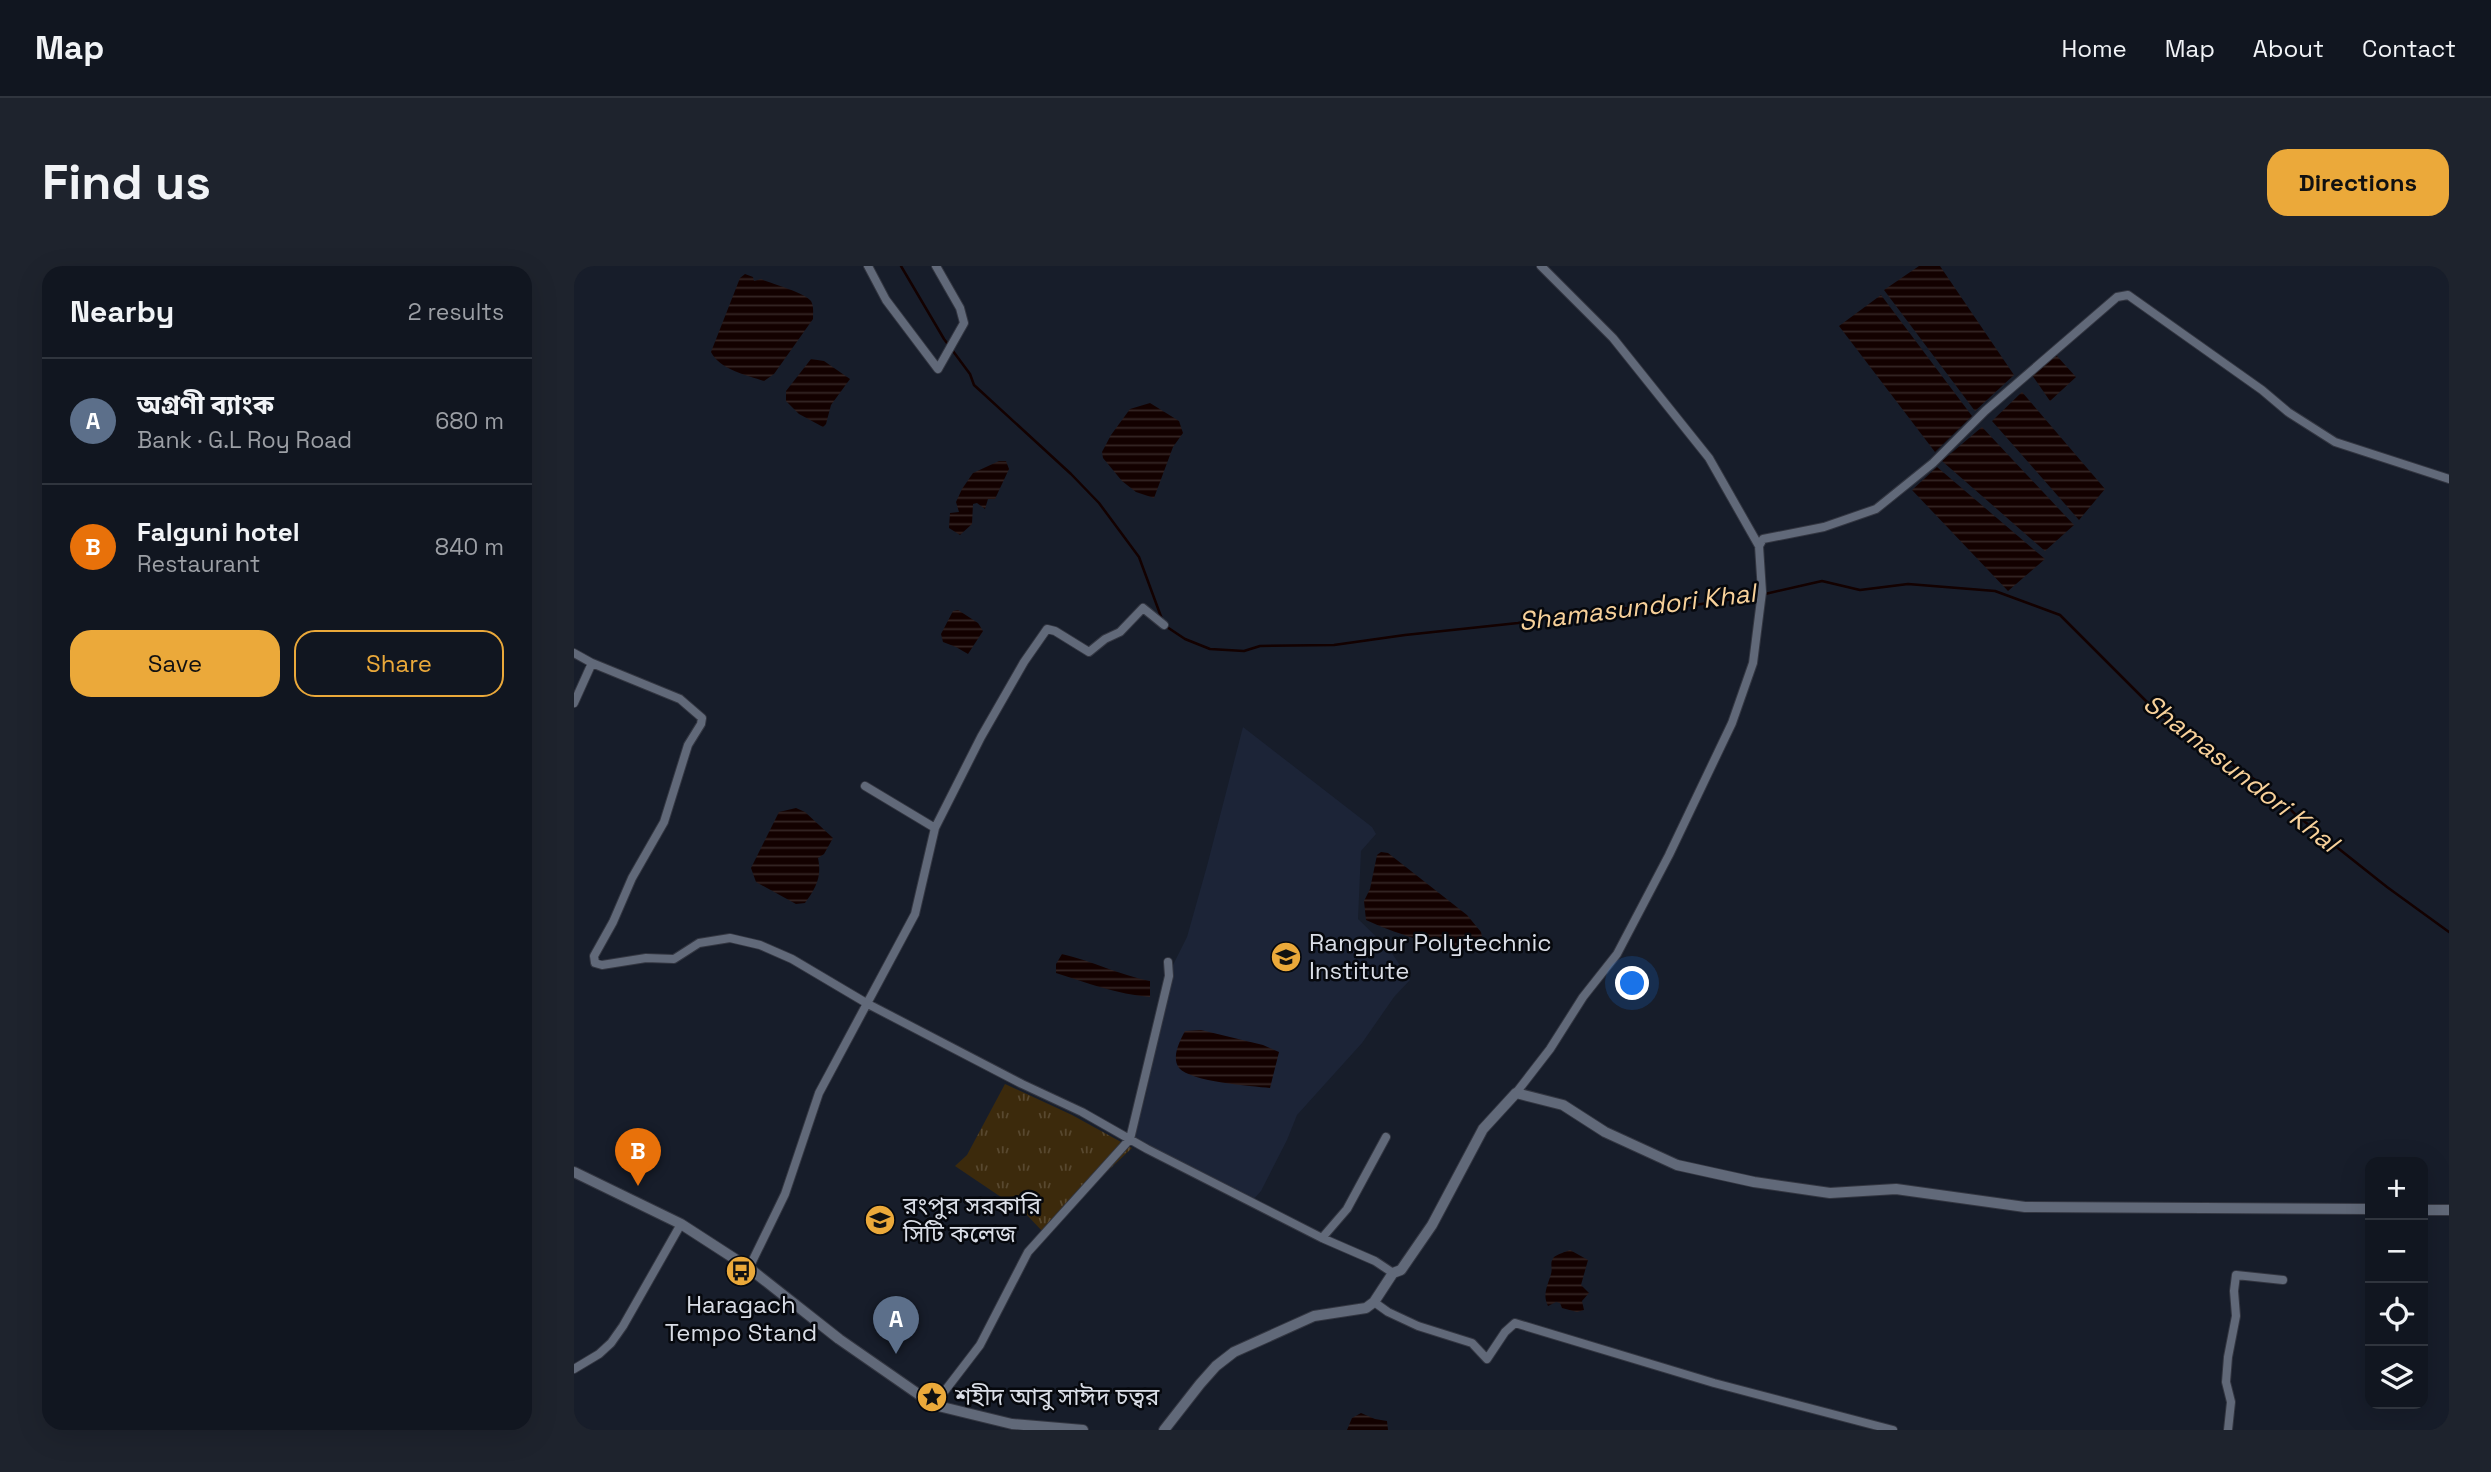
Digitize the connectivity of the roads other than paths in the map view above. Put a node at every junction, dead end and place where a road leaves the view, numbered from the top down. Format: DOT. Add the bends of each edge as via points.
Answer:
graph roads {
  1 [pos="868,266"];
  2 [pos="936,266"];
  3 [pos="1541,266"];
  4 [pos="2449,479"];
  5 [pos="1759,546"];
  6 [pos="1164,625"];
  7 [pos="574,653"];
  8 [pos="592,663"];
  9 [pos="574,703"];
  10 [pos="865,786"];
  11 [pos="935,828"];
  12 [pos="1168,962"];
  13 [pos="868,1004"];
  14 [pos="1516,1093"];
  15 [pos="1386,1137"];
  16 [pos="1130,1139"];
  17 [pos="574,1172"];
  18 [pos="2365,1209"];
  19 [pos="2428,1210"];
  20 [pos="2449,1210"];
  21 [pos="681,1224"];
  22 [pos="1322,1238"];
  23 [pos="750,1268"];
  24 [pos="1393,1273"];
  25 [pos="2283,1280"];
  26 [pos="1374,1302"];
  27 [pos="574,1369"];
  28 [pos="934,1405"];
  29 [pos="1083,1430"];
  30 [pos="1164,1430"];
  31 [pos="1893,1430"];
  32 [pos="2228,1430"];
  1 -- 2 [label="street" via="886,300 938,369 964,323"];
  3 -- 5 [label="street" via="1614,338 1709,458"];
  4 -- 5 [label="street" via="2335,442 2128,295 2117,297 1877,509 1824,527 1763,539"];
  5 -- 14 [label="street" via="1762,592 1753,663 1732,723 1617,954"];
  6 -- 11 [label="street" via="1143,608 1120,632 1089,652 1046,629 981,737"];
  7 -- 8 [label="street"];
  8 -- 9 [label="street"];
  8 -- 13 [label="street" via="681,699 702,718 688,745 664,822 632,878 594,963 674,959 699,943 730,938 792,959"];
  10 -- 11 [label="street"];
  11 -- 13 [label="street" via="915,914"];
  12 -- 16 [label="street" via="1169,975"];
  13 -- 16 [label="street"];
  13 -- 23 [label="street" via="819,1093 785,1194"];
  14 -- 18 [label="main road" via="1563,1105 1605,1132 1677,1165 1830,1193 1896,1189 2025,1207"];
  14 -- 24 [label="main road" via="1483,1129 1433,1225 1401,1270"];
  15 -- 22 [label="street" via="1347,1209"];
  16 -- 22 [label="street"];
  16 -- 28 [label="street" via="1028,1252 980,1345"];
  17 -- 21 [label="main road"];
  19 -- 20 [label="main road"];
  21 -- 23 [label="main road"];
  21 -- 27 [label="street" via="617,1335 599,1354"];
  22 -- 24 [label="street"];
  23 -- 28 [label="main road" via="839,1339"];
  24 -- 26 [label="main road"];
  25 -- 32 [label="street" via="2235,1275 2226,1382 2231,1402"];
  26 -- 30 [label="main road" via="1366,1308 1314,1316 1234,1352 1208,1375"];
  26 -- 31 [label="street" via="1418,1326 1472,1343 1487,1359 1515,1323 1714,1383"];
  28 -- 29 [label="main road" via="1012,1424"];
}
